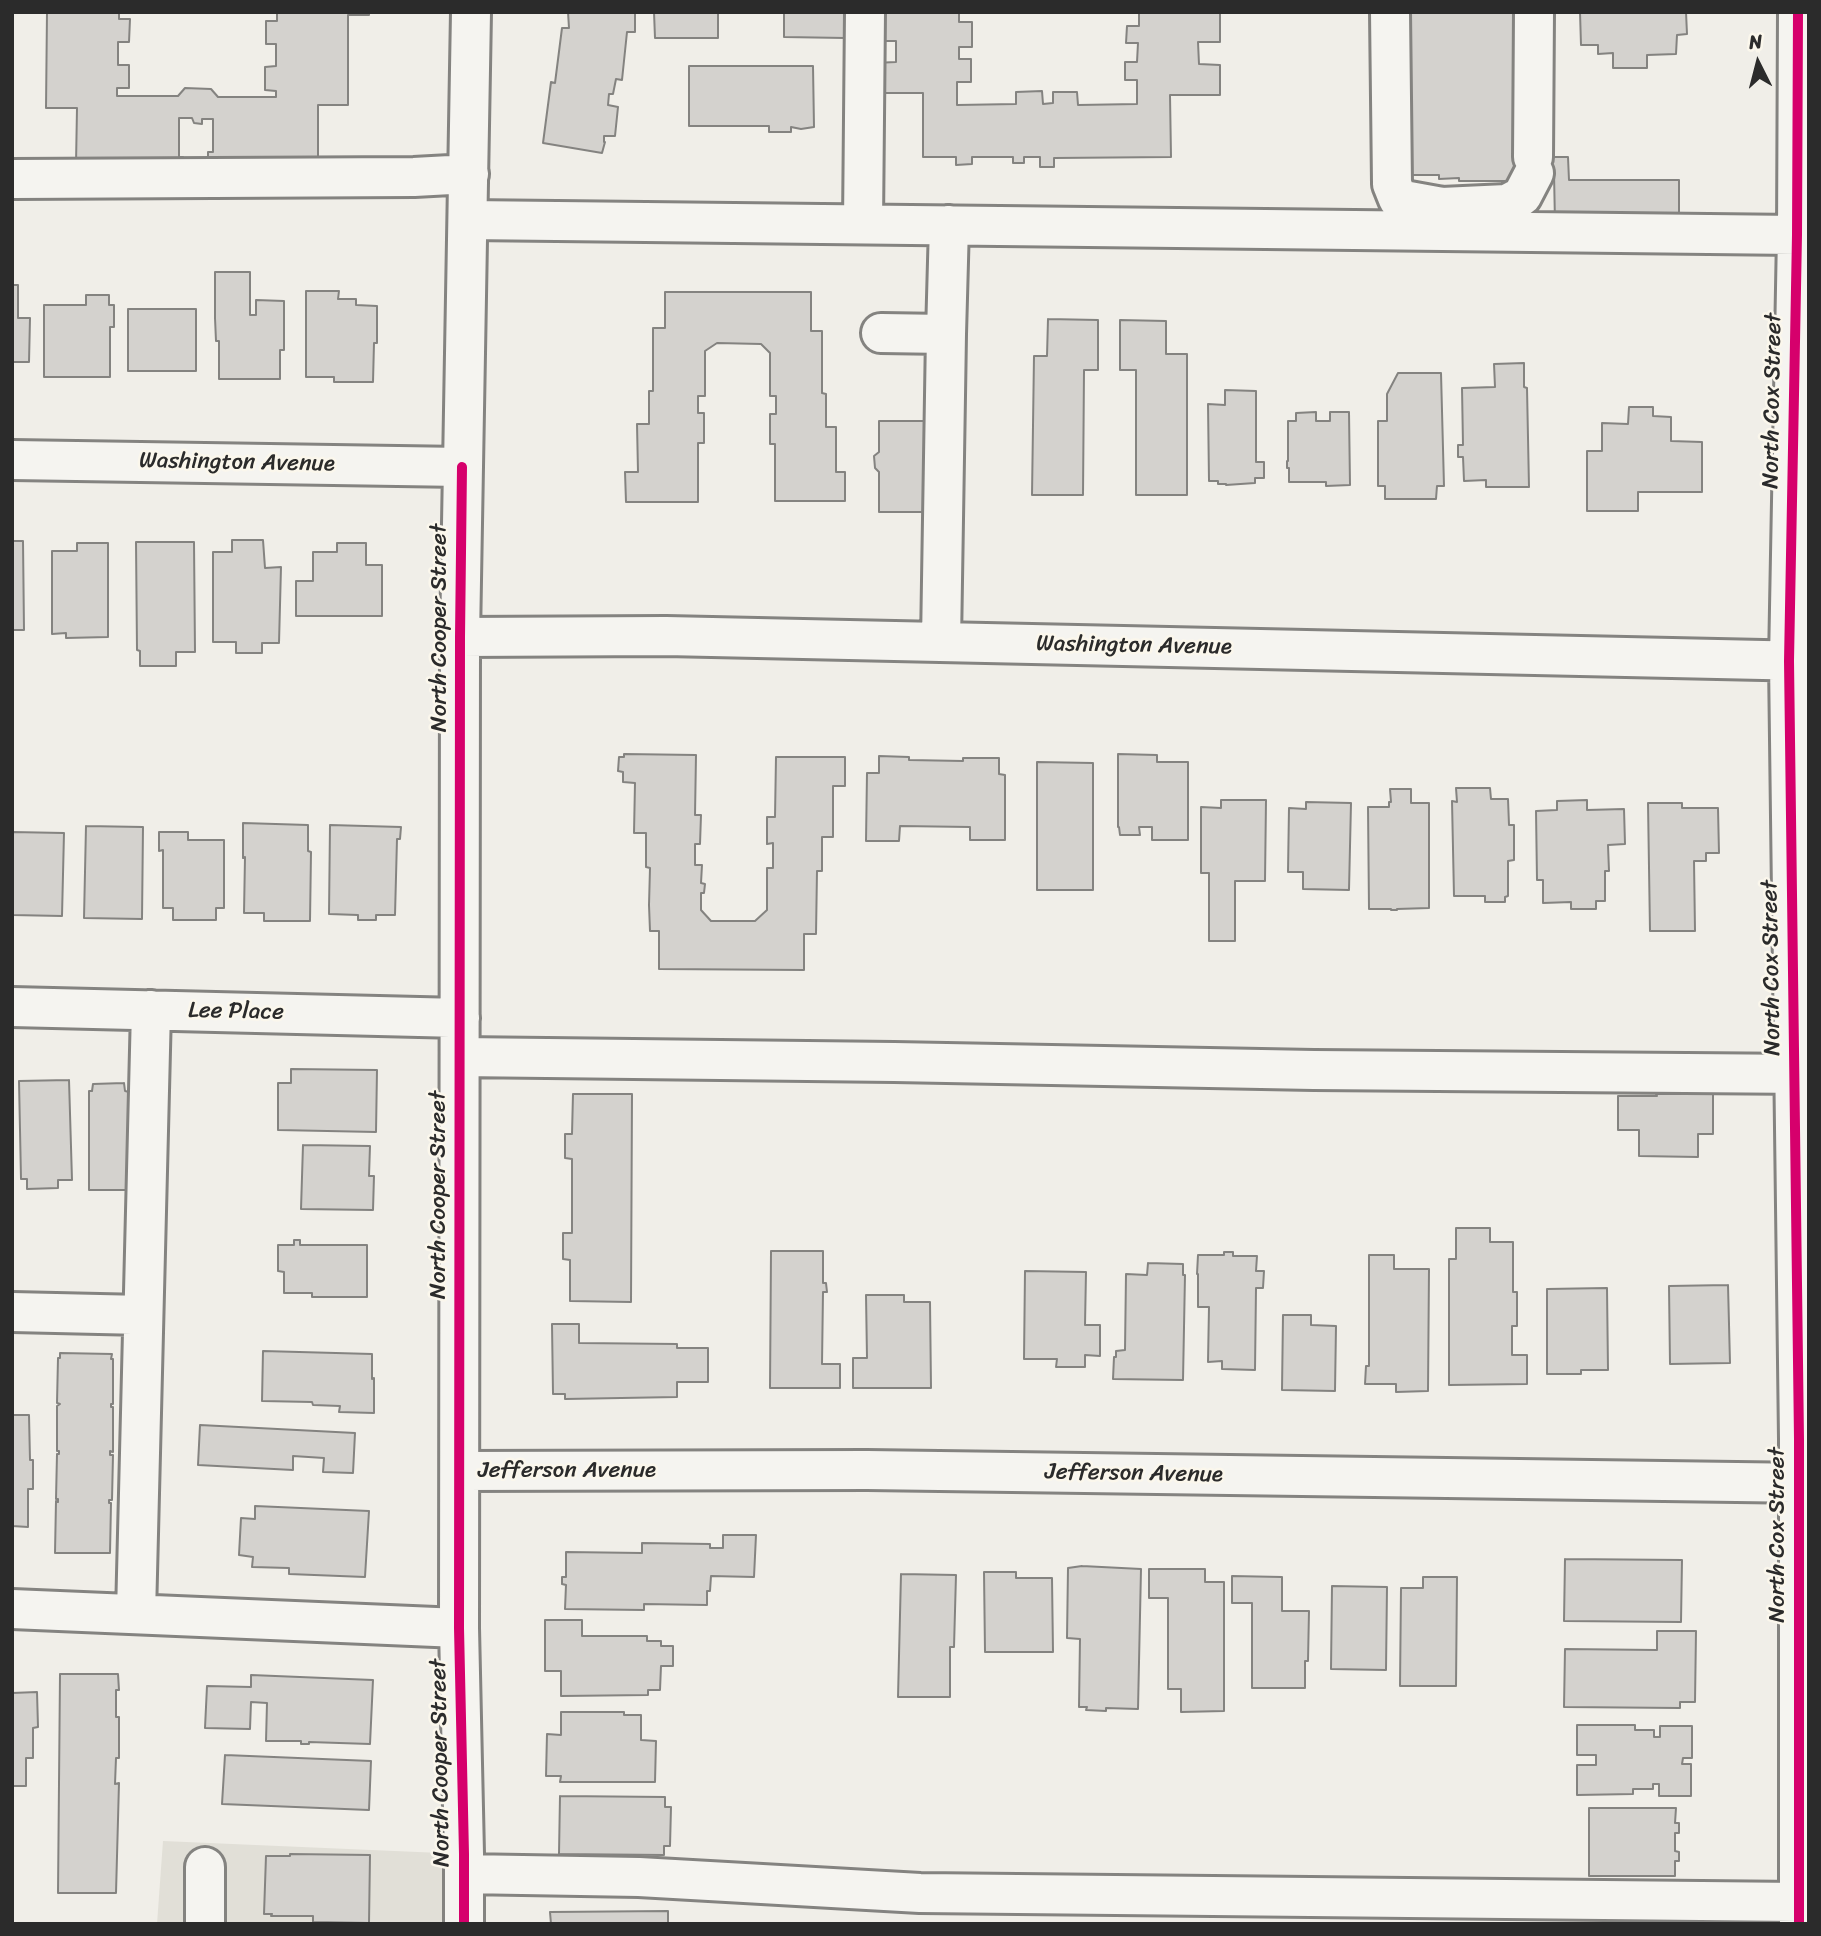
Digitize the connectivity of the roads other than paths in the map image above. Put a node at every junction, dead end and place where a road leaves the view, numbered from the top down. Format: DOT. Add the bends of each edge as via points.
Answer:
graph roads {
  1 [pos="471,12"];
  2 [pos="864,12"];
  3 [pos="1390,12"];
  4 [pos="1534,12"];
  5 [pos="1798,12"];
  6 [pos="469,174"];
  7 [pos="12,179"];
  8 [pos="468,220"];
  9 [pos="863,224"];
  10 [pos="949,225"];
  11 [pos="1797,235"];
  12 [pos="881,333"];
  13 [pos="946,334"];
  14 [pos="12,460"];
  15 [pos="462,467"];
  16 [pos="460,637"];
  17 [pos="941,642"];
  18 [pos="1799,661"];
  19 [pos="12,1007"];
  20 [pos="151,1010"];
  21 [pos="460,1018"];
  22 [pos="460,1057"];
  23 [pos="1802,1074"];
  24 [pos="12,1311"];
  25 [pos="143,1315"];
  26 [pos="460,1471"];
  27 [pos="1804,1483"];
  28 [pos="12,1609"];
  29 [pos="136,1614"];
  30 [pos="459,1628"];
  31 [pos="205,1867"];
  32 [pos="464,1874"];
  33 [pos="1799,1913"];
  34 [pos="205,1924"];
  35 [pos="464,1924"];
  1 -- 6 [label="street, North Cooper Street"];
  2 -- 9 [label="street"];
  3 -- 4 [label="street" via="1392,184 1398,199 1442,207 1507,204 1522,196 1533,165"];
  5 -- 11 [label="street, North Cox Street"];
  6 -- 7 [label="street"];
  6 -- 8 [label="street, North Cooper Street"];
  8 -- 9 [label="street"];
  8 -- 15 [label="street, North Cooper Street"];
  9 -- 10 [label="street"];
  10 -- 11 [label="street"];
  10 -- 13 [label="street"];
  11 -- 18 [label="street, North Cox Street"];
  12 -- 13 [label="street"];
  13 -- 17 [label="street"];
  14 -- 15 [label="street, Washington Avenue"];
  15 -- 16 [label="street, North Cooper Street"];
  16 -- 17 [label="street, Washington Avenue"];
  16 -- 21 [label="street, North Cooper Street"];
  17 -- 18 [label="street, Washington Avenue"];
  18 -- 23 [label="street, North Cox Street"];
  19 -- 20 [label="street, Lee Place"];
  20 -- 21 [label="street, Lee Place"];
  20 -- 25 [label="street"];
  21 -- 22 [label="street, North Cooper Street"];
  22 -- 23 [label="street"];
  22 -- 26 [label="street, North Cooper Street"];
  23 -- 27 [label="street, North Cox Street"];
  24 -- 25 [label="street"];
  25 -- 29 [label="street"];
  26 -- 27 [label="street, Jefferson Avenue" via="867,1470"];
  26 -- 30 [label="street, North Cooper Street"];
  27 -- 33 [label="street, North Cox Street"];
  28 -- 29 [label="street"];
  29 -- 30 [label="street"];
  30 -- 32 [label="street, North Cooper Street"];
  31 -- 34 [label="street"];
  32 -- 33 [label="street" via="920,1893"];
  32 -- 35 [label="street, North Cooper Street"];
}
